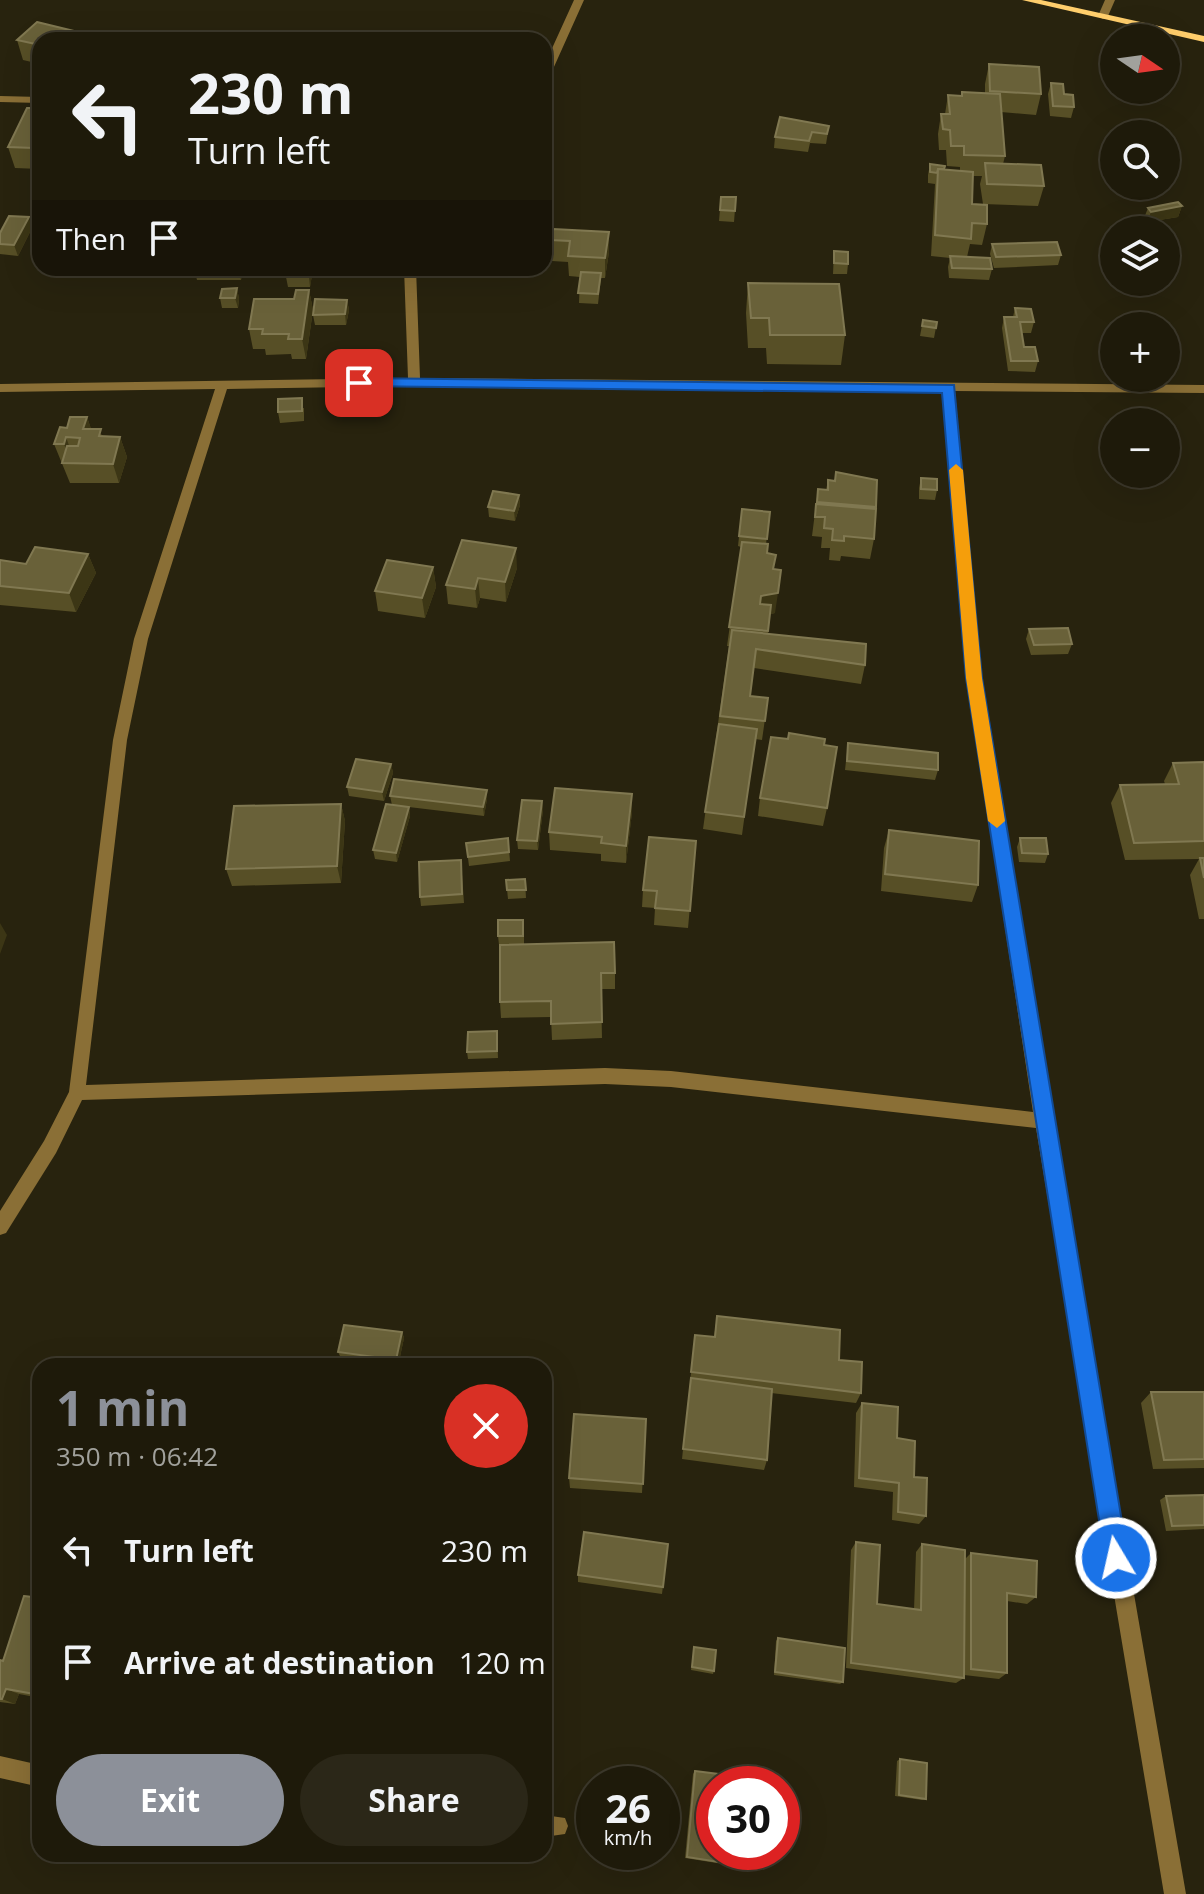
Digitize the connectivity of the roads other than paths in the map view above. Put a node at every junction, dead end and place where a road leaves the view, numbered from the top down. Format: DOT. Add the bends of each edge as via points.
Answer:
graph roads {
  1 [pos="579,0"];
  2 [pos="1027,0"];
  3 [pos="1110,0"];
  4 [pos="1103,16"];
  5 [pos="1204,40"];
  6 [pos="552,60"];
  7 [pos="0,99"];
  8 [pos="32,100"];
  9 [pos="410,276"];
  10 [pos="414,382"];
  11 [pos="222,385"];
  12 [pos="0,388"];
  13 [pos="949,389"];
  14 [pos="1204,389"];
  15 [pos="77,1093"];
  16 [pos="1043,1121"];
  17 [pos="0,1227"];
  18 [pos="0,1767"];
  19 [pos="32,1774"];
  20 [pos="1175,1894"];
  1 -- 6 [label="street"];
  2 -- 4 [label="street"];
  3 -- 4 [label="street"];
  4 -- 5 [label="street"];
  7 -- 8 [label="street"];
  9 -- 10 [label="street"];
  10 -- 11 [label="street"];
  10 -- 13 [label="street"];
  11 -- 12 [label="street"];
  11 -- 15 [label="street" via="141,639 126,711"];
  13 -- 14 [label="street"];
  13 -- 16 [label="street" via="974,678"];
  15 -- 16 [label="street" via="605,1076"];
  15 -- 17 [label="street"];
  16 -- 20 [label="street"];
  18 -- 19 [label="street"];
}
